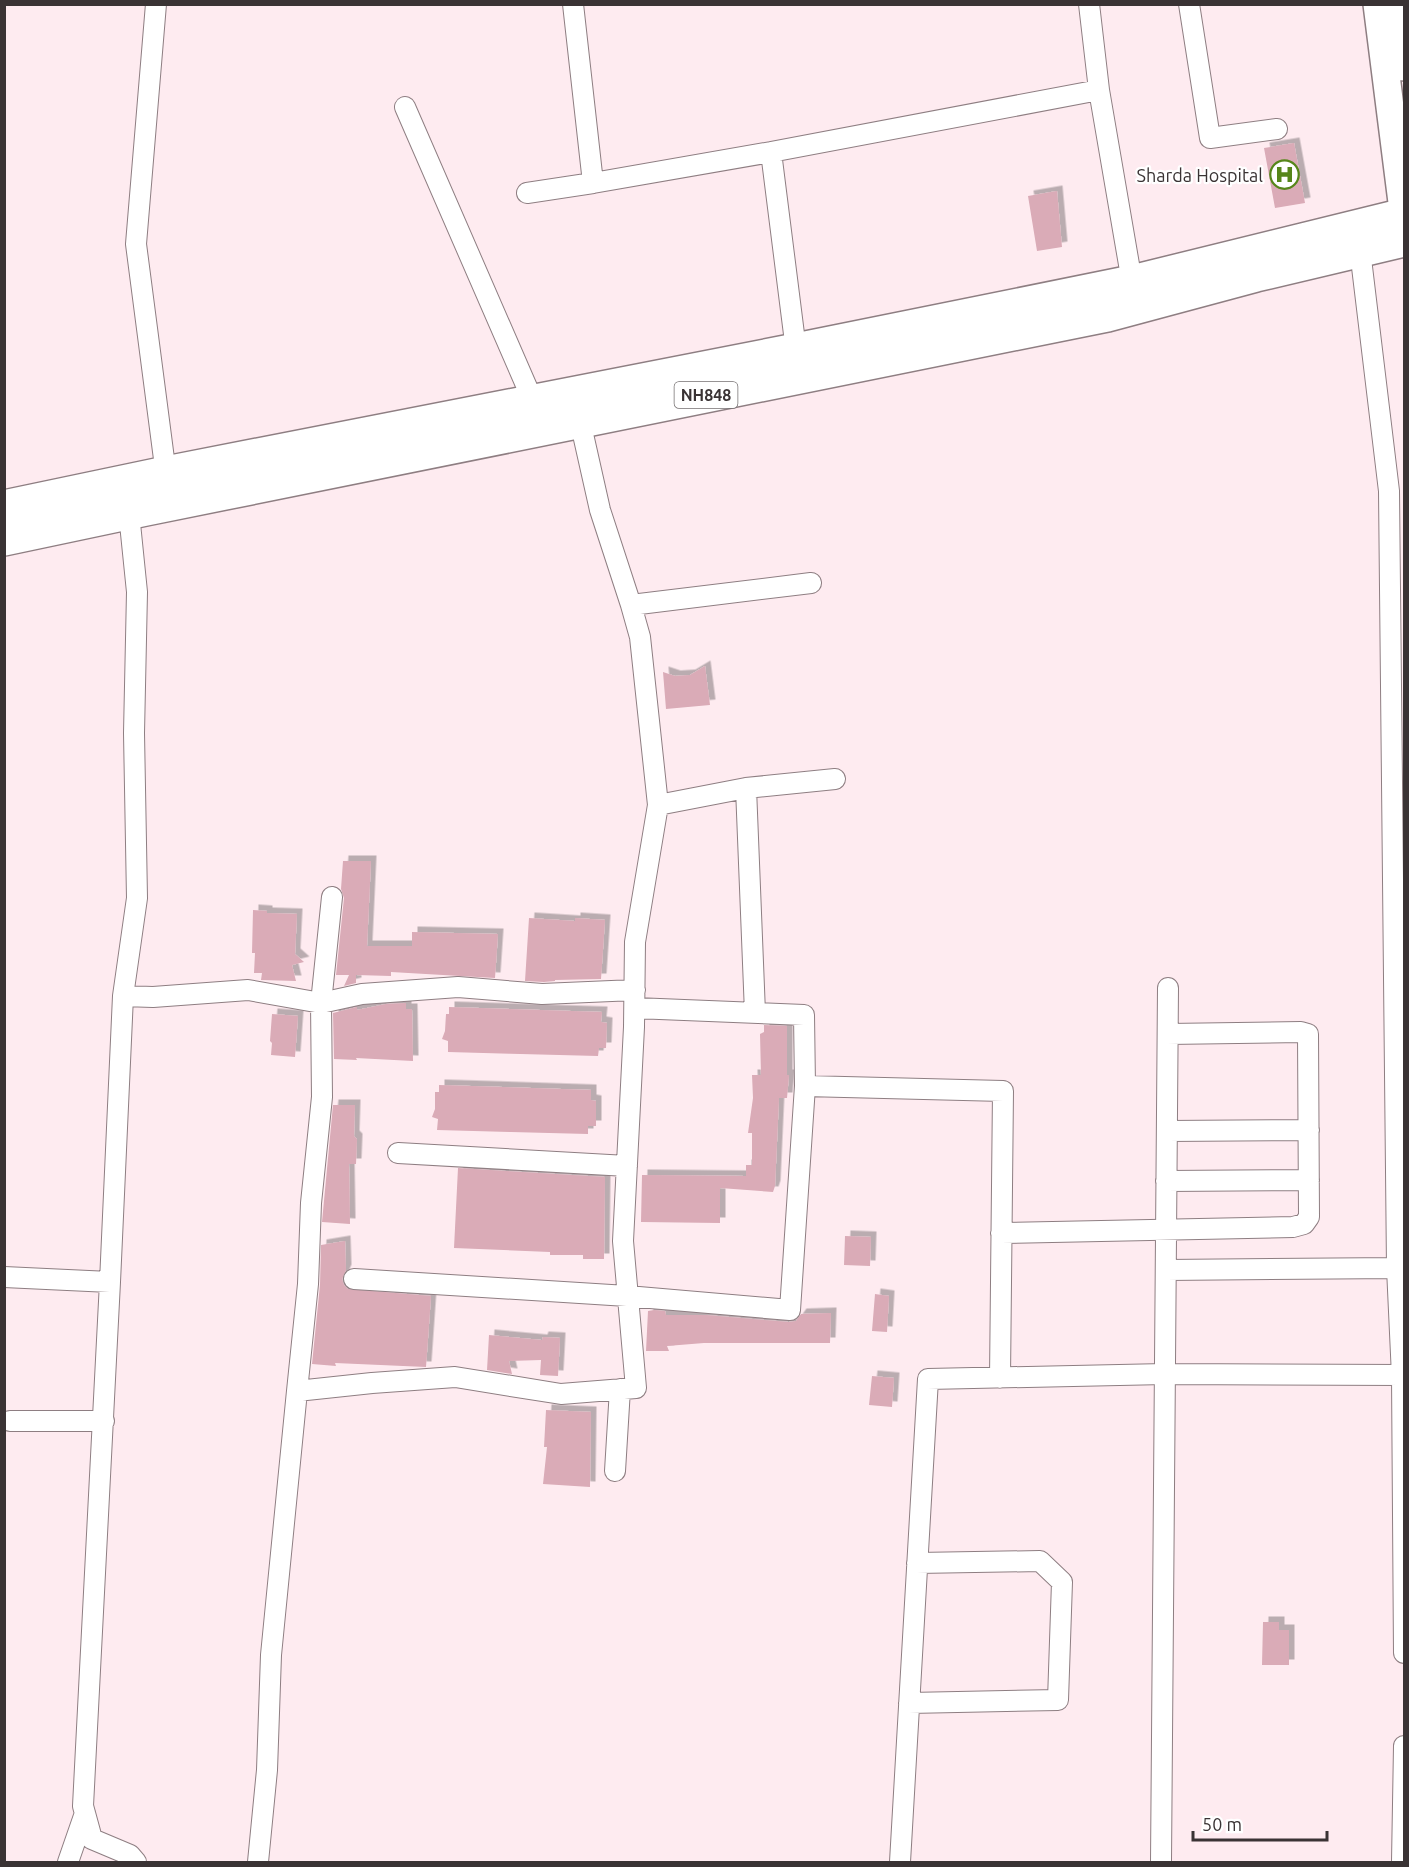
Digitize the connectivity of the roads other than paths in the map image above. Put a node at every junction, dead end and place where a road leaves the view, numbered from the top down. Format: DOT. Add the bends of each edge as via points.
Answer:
graph roads {
  1 [pos="156,4"];
  2 [pos="573,4"];
  3 [pos="1089,4"];
  4 [pos="1189,4"];
  5 [pos="1377,4"];
  6 [pos="1395,4"];
  7 [pos="1404,67"];
  8 [pos="1100,90"];
  9 [pos="405,107"];
  10 [pos="1277,129"];
  11 [pos="771,152"];
  12 [pos="593,183"];
  13 [pos="527,193"];
  14 [pos="1404,216"];
  15 [pos="1359,238"];
  16 [pos="1404,240"];
  17 [pos="1225,271"];
  18 [pos="1132,282"];
  19 [pos="796,350"];
  20 [pos="577,406"];
  21 [pos="538,414"];
  22 [pos="168,488"];
  23 [pos="1397,491"];
  24 [pos="127,497"];
  25 [pos="4,507"];
  26 [pos="4,539"];
  27 [pos="811,583"];
  28 [pos="632,605"];
  29 [pos="835,779"];
  30 [pos="746,788"];
  31 [pos="658,804"];
  32 [pos="332,897"];
  33 [pos="1400,930"];
  34 [pos="1168,988"];
  35 [pos="123,996"];
  36 [pos="635,999"];
  37 [pos="321,1003"];
  38 [pos="755,1013"];
  39 [pos="1167,1034"];
  40 [pos="805,1086"];
  41 [pos="1309,1130"];
  42 [pos="1167,1131"];
  43 [pos="398,1153"];
  44 [pos="627,1166"];
  45 [pos="1309,1180"];
  46 [pos="1166,1181"];
  47 [pos="1166,1231"];
  48 [pos="1001,1233"];
  49 [pos="1397,1268"];
  50 [pos="1166,1270"];
  51 [pos="4,1277"];
  52 [pos="354,1279"];
  53 [pos="110,1282"];
  54 [pos="627,1296"];
  55 [pos="1165,1374"];
  56 [pos="1403,1376"];
  57 [pos="1000,1378"];
  58 [pos="620,1389"];
  59 [pos="297,1391"];
  60 [pos="10,1421"];
  61 [pos="104,1421"];
  62 [pos="615,1471"];
  63 [pos="917,1563"];
  64 [pos="1404,1653"];
  65 [pos="909,1703"];
  66 [pos="1404,1746"];
  67 [pos="85,1814"];
  68 [pos="68,1863"];
  69 [pos="136,1863"];
  70 [pos="258,1863"];
  71 [pos="900,1863"];
  72 [pos="1161,1863"];
  73 [pos="1402,1863"];
  1 -- 22 [label="street" via="136,244"];
  2 -- 12 [label="street"];
  3 -- 8 [label="street"];
  4 -- 10 [label="street" via="1210,138"];
  5 -- 14 [label="main road"];
  6 -- 7 [label="main road"];
  8 -- 11 [label="street"];
  8 -- 18 [label="street"];
  9 -- 21 [label="street"];
  11 -- 12 [label="street"];
  11 -- 19 [label="street"];
  12 -- 13 [label="street"];
  14 -- 15 [label="highway, NH848"];
  15 -- 16 [label="highway, NH848"];
  15 -- 17 [label="highway, NH848"];
  15 -- 23 [label="street"];
  17 -- 18 [label="highway, NH848"];
  17 -- 20 [label="highway, NH848" via="1107,315"];
  18 -- 19 [label="highway, NH848"];
  19 -- 20 [label="highway, NH848"];
  20 -- 21 [label="highway, NH848"];
  20 -- 28 [label="street" via="600,510"];
  21 -- 22 [label="highway, NH848"];
  22 -- 24 [label="highway, NH848"];
  23 -- 33 [label="street"];
  24 -- 25 [label="highway, NH848"];
  24 -- 26 [label="highway, NH848"];
  24 -- 35 [label="street" via="137,592 137,898"];
  27 -- 28 [label="street"];
  28 -- 31 [label="street" via="640,637"];
  29 -- 30 [label="street"];
  30 -- 31 [label="street"];
  30 -- 38 [label="street"];
  31 -- 36 [label="street" via="635,942"];
  32 -- 37 [label="street"];
  33 -- 49 [label="street"];
  34 -- 39 [label="street"];
  35 -- 37 [label="street" via="248,990"];
  35 -- 53 [label="street"];
  36 -- 37 [label="street" via="458,987 362,994"];
  36 -- 38 [label="street"];
  36 -- 44 [label="street"];
  37 -- 59 [label="street" via="322,1096"];
  38 -- 40 [label="street" via="804,1015"];
  39 -- 41 [label="street" via="1308,1034"];
  39 -- 42 [label="street"];
  40 -- 48 [label="street" via="1003,1091"];
  40 -- 54 [label="street" via="790,1310"];
  41 -- 42 [label="street"];
  41 -- 45 [label="street"];
  42 -- 46 [label="street"];
  43 -- 44 [label="street"];
  44 -- 54 [label="street" via="623,1241"];
  45 -- 46 [label="street"];
  45 -- 47 [label="street" via="1309,1217 1304,1224"];
  46 -- 47 [label="street"];
  47 -- 48 [label="street"];
  47 -- 50 [label="street"];
  48 -- 57 [label="street"];
  49 -- 50 [label="street"];
  49 -- 56 [label="street"];
  50 -- 55 [label="street"];
  51 -- 53 [label="street"];
  52 -- 54 [label="street"];
  53 -- 61 [label="street"];
  54 -- 58 [label="street" via="636,1388"];
  55 -- 56 [label="street"];
  55 -- 57 [label="street"];
  55 -- 72 [label="street"];
  56 -- 64 [label="street"];
  57 -- 63 [label="street" via="928,1379"];
  58 -- 59 [label="street" via="561,1394 455,1377"];
  58 -- 62 [label="street"];
  59 -- 70 [label="street" via="270,1655 267,1770"];
  60 -- 61 [label="street"];
  61 -- 67 [label="street"];
  63 -- 65 [label="street"];
  63 -- 65 [label="street" via="1040,1561 1062,1582 1058,1700"];
  65 -- 71 [label="street"];
  66 -- 73 [label="street"];
  67 -- 68 [label="street"];
  67 -- 69 [label="street" via="92,1839 129,1855"];
}
